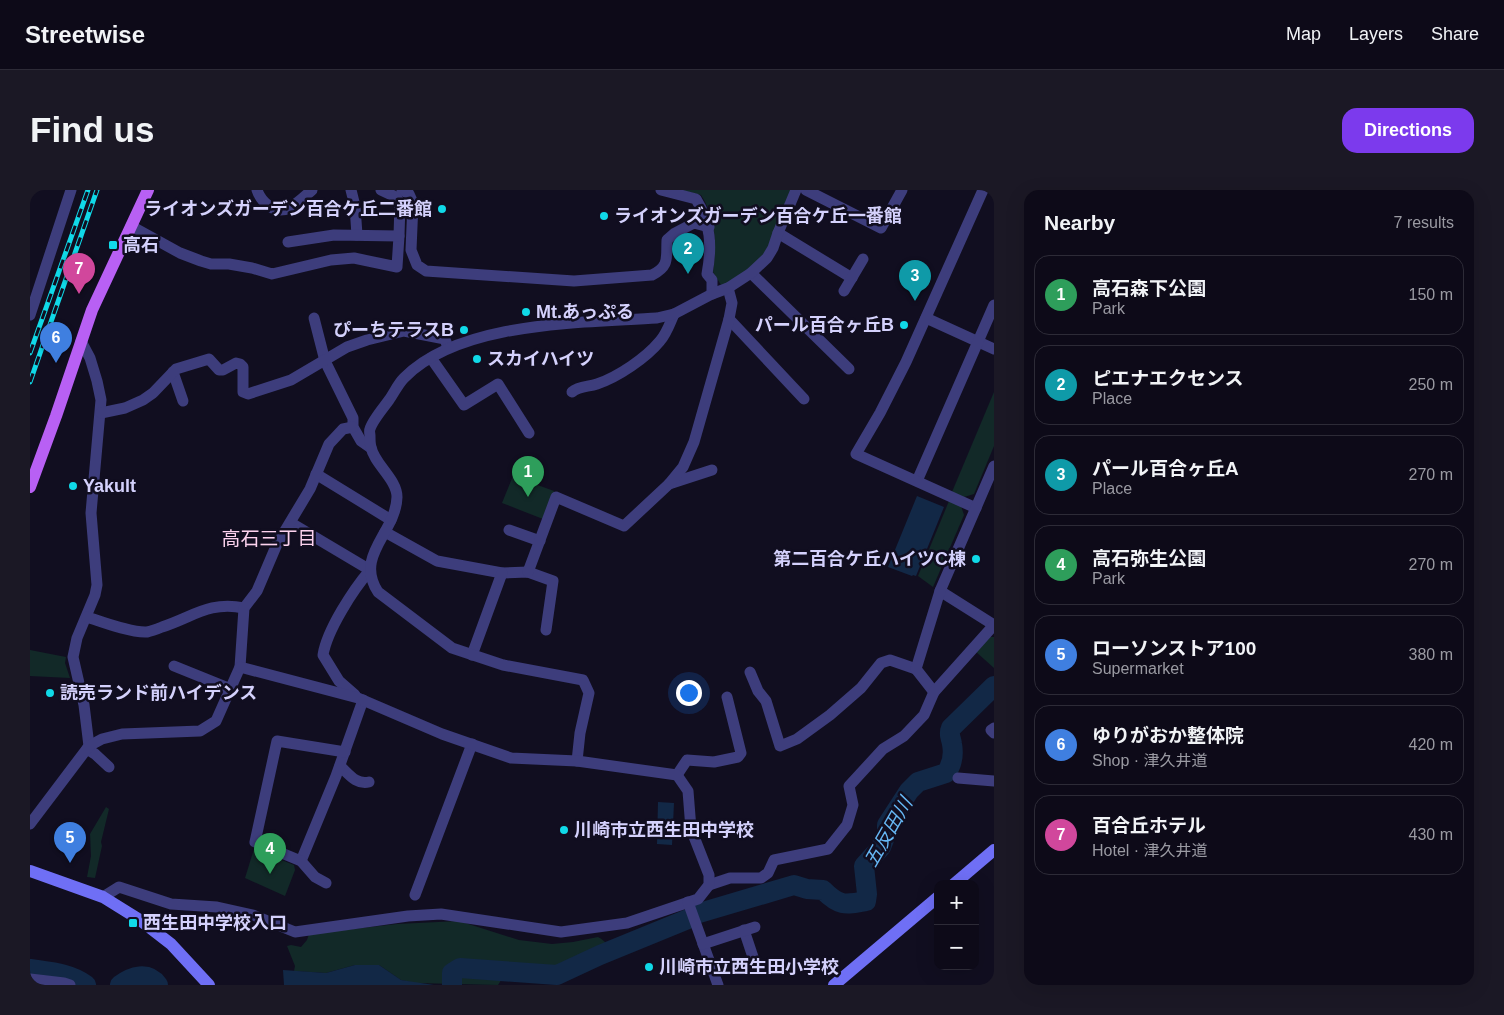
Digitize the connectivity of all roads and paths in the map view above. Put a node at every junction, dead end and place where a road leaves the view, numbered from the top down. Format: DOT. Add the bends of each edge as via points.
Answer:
graph roads {
  1 [pos="71,190"];
  2 [pos="148,190"];
  3 [pos="257,190"];
  4 [pos="320,190"];
  5 [pos="351,190"];
  6 [pos="381,190"];
  7 [pos="402,190"];
  8 [pos="661,190"];
  9 [pos="796,190"];
  10 [pos="806,190"];
  11 [pos="902,190"];
  12 [pos="983,190"];
  13 [pos="308,194"];
  14 [pos="131,226"];
  15 [pos="709,226"];
  16 [pos="778,233"];
  17 [pos="358,235"];
  18 [pos="399,236"];
  19 [pos="288,242"];
  20 [pos="863,259"];
  21 [pos="751,273"];
  22 [pos="852,278"];
  23 [pos="728,288"];
  24 [pos="844,291"];
  25 [pos="712,294"];
  26 [pos="994,305"];
  27 [pos="674,314"];
  28 [pos="30,315"];
  29 [pos="314,318"];
  30 [pos="926,318"];
  31 [pos="728,320"];
  32 [pos="80,341"];
  33 [pos="978,342"];
  34 [pos="448,348"];
  35 [pos="994,349"];
  36 [pos="431,358"];
  37 [pos="325,361"];
  38 [pos="849,369"];
  39 [pos="173,372"];
  40 [pos="572,392"];
  41 [pos="804,399"];
  42 [pos="183,401"];
  43 [pos="100,413"];
  44 [pos="353,427"];
  45 [pos="522,430"];
  46 [pos="371,448"];
  47 [pos="994,466"];
  48 [pos="712,470"];
  49 [pos="316,474"];
  50 [pos="917,481"];
  51 [pos="669,484"];
  52 [pos="30,487"];
  53 [pos="976,508"];
  54 [pos="391,520"];
  55 [pos="291,522"];
  56 [pos="509,530"];
  57 [pos="385,532"];
  58 [pos="540,541"];
  59 [pos="370,570"];
  60 [pos="528,572"];
  61 [pos="502,573"];
  62 [pos="940,591"];
  63 [pos="244,608"];
  64 [pos="87,617"];
  65 [pos="994,625"];
  66 [pos="546,630"];
  67 [pos="472,655"];
  68 [pos="174,666"];
  69 [pos="240,667"];
  70 [pos="916,669"];
  71 [pos="750,672"];
  72 [pos="230,688"];
  73 [pos="934,692"];
  74 [pos="727,697"];
  75 [pos="361,699"];
  76 [pos="994,728"];
  77 [pos="994,733"];
  78 [pos="472,744"];
  79 [pos="88,748"];
  80 [pos="345,752"];
  81 [pos="577,761"];
  82 [pos="340,766"];
  83 [pos="108,767"];
  84 [pos="677,775"];
  85 [pos="958,778"];
  86 [pos="994,781"];
  87 [pos="369,782"];
  88 [pos="30,824"];
  89 [pos="994,850"];
  90 [pos="301,861"];
  91 [pos="30,870"];
  92 [pos="959,880"];
  93 [pos="326,883"];
  94 [pos="709,885"];
  95 [pos="415,895"];
  96 [pos="103,897"];
  97 [pos="934,900"];
  98 [pos="688,902"];
  99 [pos="703,944"];
  100 [pos="753,957"];
  101 [pos="35,981"];
  102 [pos="70,985"];
  103 [pos="209,985"];
  104 [pos="718,985"];
  105 [pos="834,985"];
  1 -- 28 [label="street"];
  2 -- 14 [label="main road"];
  3 -- 13 [label="street" via="266,205 280,210 288,209"];
  4 -- 13 [label="street"];
  5 -- 17 [label="street"];
  6 -- 18 [label="street" via="396,197 400,203"];
  7 -- 15 [label="street" via="409,194 413,203 412,250 416,265 426,271 574,281 652,275 662,270 667,240 675,233 694,223"];
  8 -- 15 [label="street" via="696,199"];
  9 -- 16 [label="street"];
  10 -- 11 [label="street" via="881,228"];
  12 -- 30 [label="street"];
  14 -- 18 [label="street" via="201,261 272,274 354,258 397,267"];
  14 -- 32 [label="main road"];
  15 -- 25 [label="street" via="711,254 707,274 712,280"];
  16 -- 21 [label="street" via="767,258"];
  16 -- 22 [label="street"];
  17 -- 18 [label="street"];
  17 -- 19 [label="street"];
  20 -- 22 [label="street"];
  21 -- 23 [label="street"];
  21 -- 38 [label="street"];
  22 -- 24 [label="street"];
  23 -- 25 [label="street"];
  23 -- 31 [label="street" via="732,303"];
  25 -- 27 [label="street"];
  26 -- 33 [label="street"];
  27 -- 34 [label="street" via="532,327"];
  27 -- 40 [label="street" via="660,341 633,364 612,377"];
  29 -- 37 [label="street"];
  30 -- 33 [label="street"];
  30 -- 50 [label="street" via="880,413 856,454"];
  31 -- 41 [label="street"];
  31 -- 51 [label="street" via="694,442 683,467"];
  32 -- 43 [label="street" via="90,358 97,381"];
  32 -- 52 [label="main road"];
  33 -- 35 [label="street"];
  33 -- 50 [label="street"];
  34 -- 36 [label="street"];
  34 -- 37 [label="street" via="445,339 404,331 354,344"];
  36 -- 45 [label="street" via="464,405 498,384"];
  36 -- 46 [label="street" via="403,379 370,428"];
  37 -- 39 [label="street" via="291,380 248,394 243,392 243,367 240,364 219,370 209,359"];
  37 -- 44 [label="street" via="353,418"];
  39 -- 42 [label="street"];
  39 -- 43 [label="street" via="143,400"];
  43 -- 64 [label="street" via="91,513 96,585"];
  44 -- 46 [label="street" via="361,441"];
  44 -- 49 [label="street" via="343,429 329,444"];
  46 -- 54 [label="street" via="396,493"];
  47 -- 53 [label="street"];
  48 -- 51 [label="street"];
  49 -- 54 [label="street"];
  49 -- 55 [label="street"];
  50 -- 53 [label="street"];
  51 -- 58 [label="street" via="624,526 556,497"];
  53 -- 62 [label="street"];
  54 -- 57 [label="street"];
  55 -- 59 [label="street"];
  55 -- 63 [label="street" via="277,544 257,591"];
  56 -- 58 [label="street"];
  57 -- 59 [label="street" via="372,557"];
  57 -- 61 [label="street" via="437,561"];
  58 -- 60 [label="street"];
  59 -- 67 [label="street" via="378,592 452,648"];
  59 -- 75 [label="street" via="358,584 325,642 323,656 339,681"];
  60 -- 61 [label="street"];
  60 -- 66 [label="street" via="553,581"];
  61 -- 67 [label="street"];
  62 -- 65 [label="street"];
  62 -- 70 [label="street"];
  63 -- 64 [label="street" via="211,607 149,632"];
  63 -- 69 [label="street"];
  64 -- 79 [label="street" via="77,638 73,657 84,705"];
  65 -- 73 [label="street"];
  67 -- 81 [label="street" via="503,665 583,680 589,693"];
  68 -- 72 [label="street"];
  69 -- 72 [label="street"];
  69 -- 75 [label="street"];
  70 -- 71 [label="street" via="890,660 881,663 861,688 830,715 797,739 780,746 766,701"];
  70 -- 73 [label="street"];
  72 -- 79 [label="street" via="216,721 200,731 122,734 102,739"];
  73 -- 94 [label="street" via="924,715 904,736 883,749 849,786 853,805 847,825 828,849 774,860 762,878 730,878"];
  74 -- 84 [label="street" via="741,753 738,757 714,762 687,760"];
  75 -- 78 [label="street"];
  75 -- 80 [label="street"];
  76 -- 77 [label="street" via="991,730"];
  78 -- 81 [label="street" via="511,758"];
  78 -- 95 [label="street"];
  79 -- 83 [label="street"];
  79 -- 88 [label="street"];
  80 -- 82 [label="street"];
  80 -- 90 [label="street" via="277,741 256,842"];
  81 -- 84 [label="street"];
  82 -- 87 [label="street" via="358,782"];
  82 -- 90 [label="street"];
  84 -- 94 [label="street" via="688,791 691,828 709,875"];
  85 -- 86 [label="street"];
  89 -- 92 [label="main road"];
  90 -- 93 [label="street" via="315,877"];
  91 -- 96 [label="main road"];
  94 -- 98 [label="street" via="698,899"];
  96 -- 98 [label="street" via="118,887 171,904 216,907 253,915 295,932 441,914 561,932 627,923"];
  96 -- 103 [label="main road" via="172,944"];
  97 -- 105 [label="main road"];
  98 -- 99 [label="street"];
  99 -- 100 [label="street" via="749,928"];
  99 -- 104 [label="street"];
  101 -- 102 [label="street"];
}
